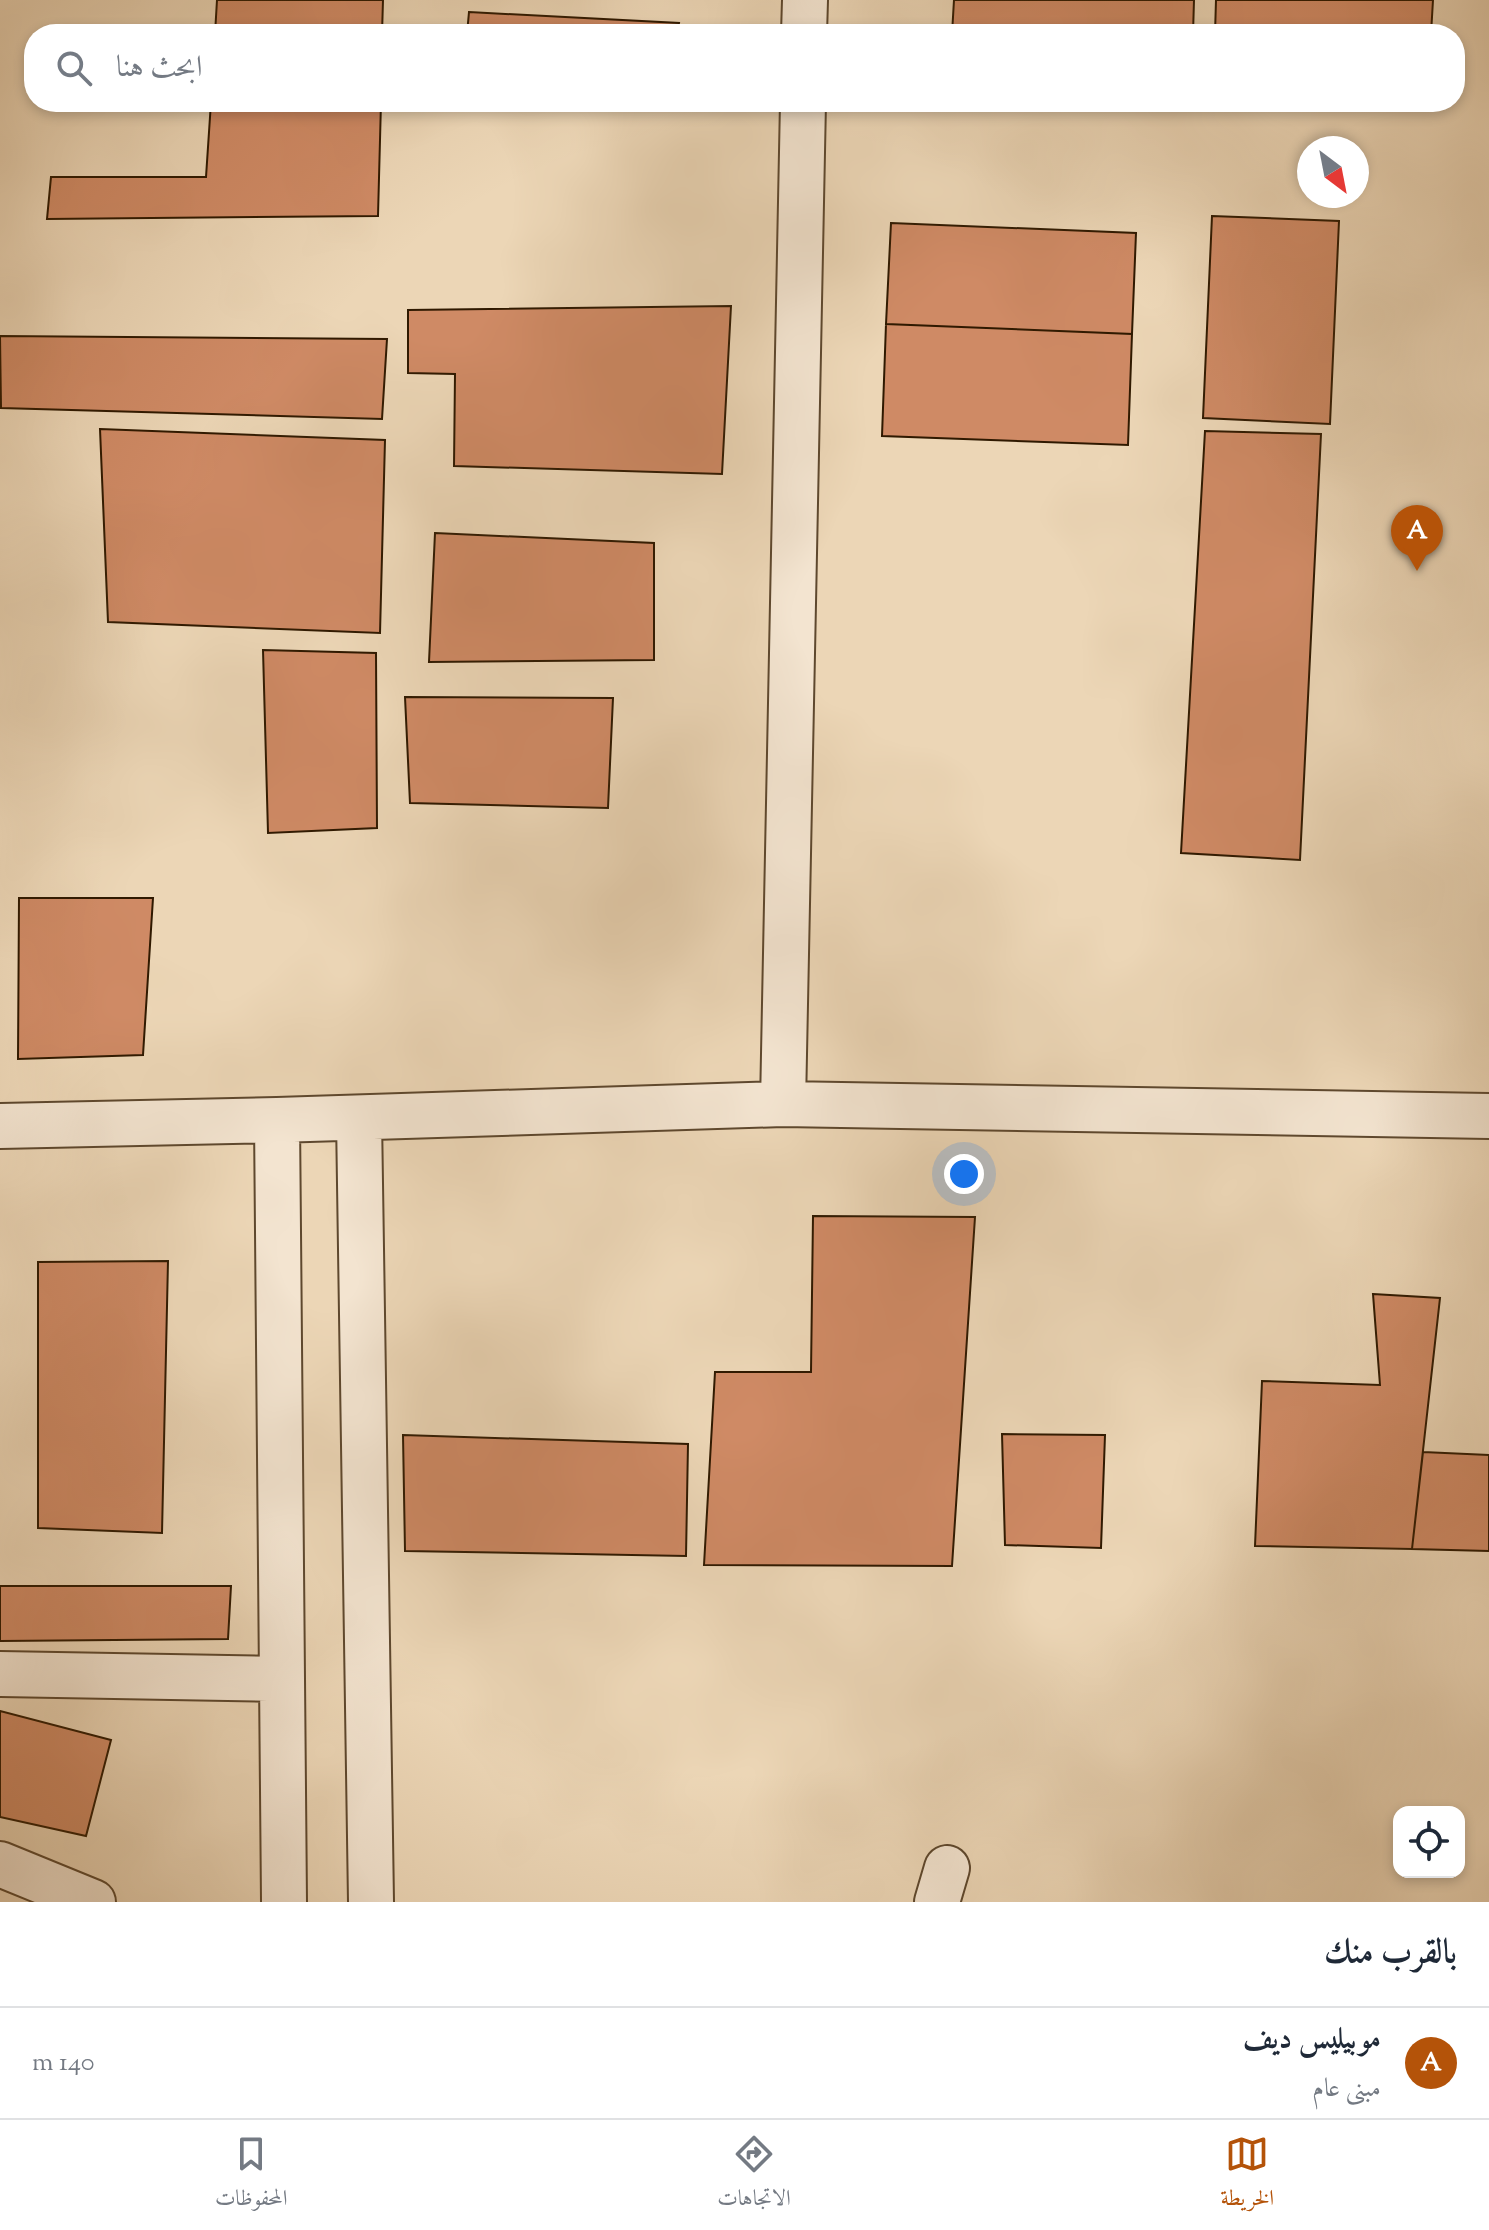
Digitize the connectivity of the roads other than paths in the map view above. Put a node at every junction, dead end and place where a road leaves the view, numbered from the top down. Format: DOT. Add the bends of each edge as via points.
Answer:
graph roads {
  1 [pos="805,0"];
  2 [pos="804,24"];
  3 [pos="803,112"];
  4 [pos="783,1104"];
  5 [pos="1489,1116"];
  6 [pos="359,1118"];
  7 [pos="277,1120"];
  8 [pos="0,1126"];
  9 [pos="0,1674"];
  10 [pos="282,1679"];
  11 [pos="0,1864"];
  12 [pos="93,1902"];
  13 [pos="284,1902"];
  14 [pos="371,1902"];
  1 -- 2 [label="street"];
  3 -- 4 [label="street"];
  4 -- 5 [label="street"];
  4 -- 6 [label="street"];
  6 -- 7 [label="street"];
  6 -- 14 [label="street"];
  7 -- 8 [label="street"];
  7 -- 10 [label="street"];
  9 -- 10 [label="street"];
  10 -- 13 [label="street"];
  11 -- 12 [label="street"];
}
